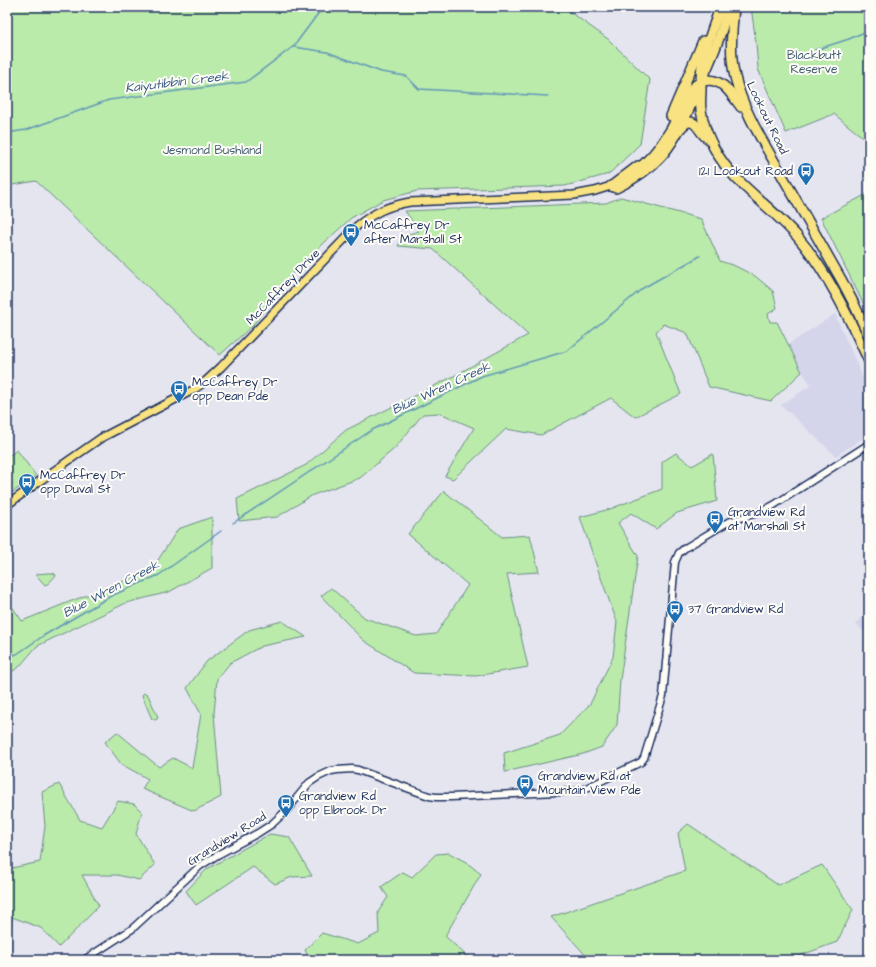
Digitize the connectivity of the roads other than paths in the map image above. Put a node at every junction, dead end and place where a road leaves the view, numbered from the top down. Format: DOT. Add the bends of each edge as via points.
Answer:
graph roads {
  1 [pos="734,7"];
  2 [pos="722,8"];
  3 [pos="701,82"];
  4 [pos="722,84"];
  5 [pos="701,109"];
  6 [pos="757,131"];
  7 [pos="678,132"];
  8 [pos="710,141"];
  9 [pos="611,186"];
  10 [pos="869,336"];
  11 [pos="869,361"];
  12 [pos="869,444"];
  13 [pos="7,505"];
  14 [pos="84,960"];
  1 -- 6 [label="highway, Lookout Road" via="734,72 742,99"];
  2 -- 3 [label="highway" via="705,52"];
  2 -- 9 [label="highway" via="715,12 661,137 634,169"];
  3 -- 4 [label="highway" via="710,80"];
  3 -- 5 [label="highway"];
  3 -- 7 [label="highway"];
  3 -- 9 [label="highway" via="690,92 670,132 651,157 636,171"];
  4 -- 5 [label="highway" via="713,83 707,87 703,94"];
  4 -- 6 [label="highway"];
  5 -- 8 [label="highway"];
  6 -- 10 [label="highway, Lookout Road" via="842,281"];
  7 -- 8 [label="highway" via="690,122"];
  7 -- 9 [label="highway" via="662,155 647,169 629,182 616,188"];
  8 -- 11 [label="highway" via="728,169 791,230 812,255 822,269"];
  9 -- 13 [label="main road, McCaffrey Drive" via="595,192 574,195 410,202 370,216 357,226 206,381 101,438"];
  12 -- 14 [label="street, Grandview Road" via="774,506 728,522 677,555 663,696 644,758 640,762 577,792 451,797 428,796 358,770 331,771 313,779 272,824 200,866 132,929"];
}
